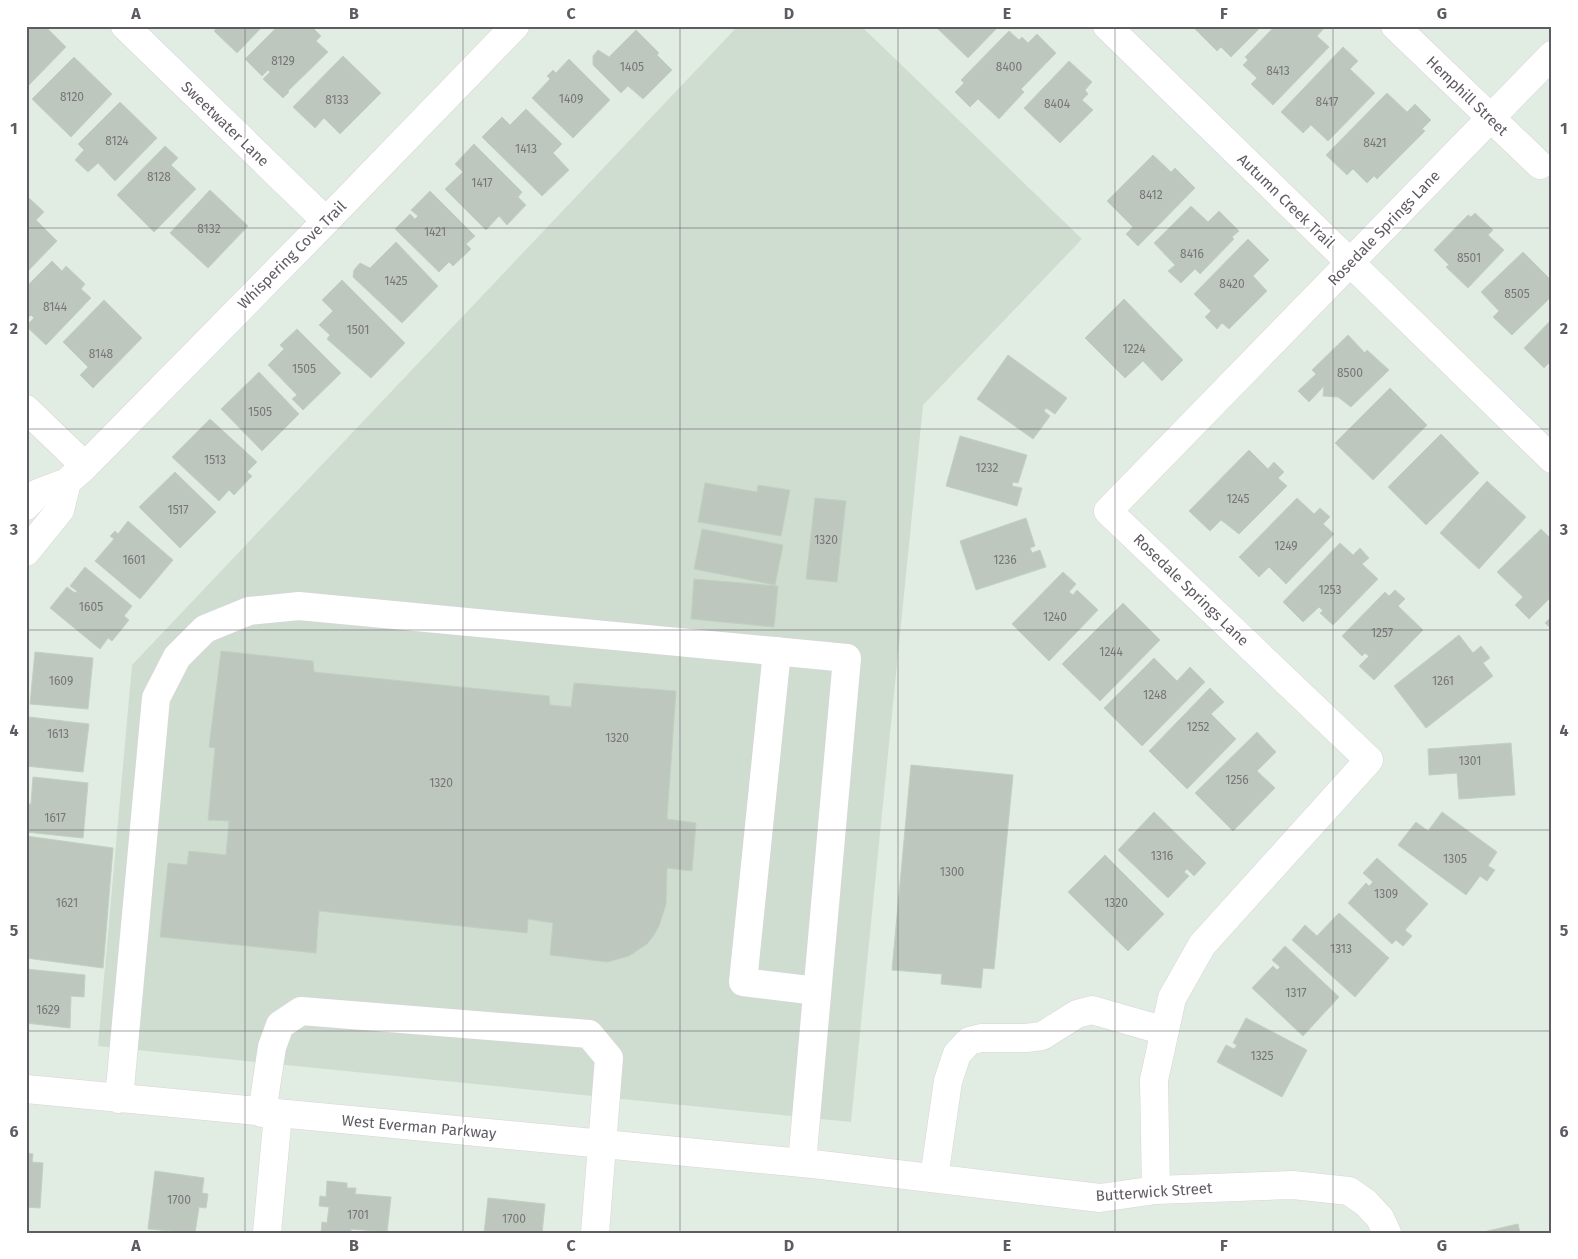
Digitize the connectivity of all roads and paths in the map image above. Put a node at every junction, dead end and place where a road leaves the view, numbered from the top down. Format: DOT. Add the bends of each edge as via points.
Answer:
graph roads {
  1 [pos="124,26"];
  2 [pos="515,26"];
  3 [pos="1107,26"];
  4 [pos="1395,26"];
  5 [pos="1552,55"];
  6 [pos="1490,118"];
  7 [pos="1540,166"];
  8 [pos="326,221"];
  9 [pos="1350,263"];
  10 [pos="26,409"];
  11 [pos="1552,459"];
  12 [pos="76,474"];
  13 [pos="26,506"];
  14 [pos="26,552"];
  15 [pos="778,651"];
  16 [pos="818,991"];
  17 [pos="1165,1031"];
  18 [pos="26,1090"];
  19 [pos="119,1098"];
  20 [pos="270,1113"];
  21 [pos="601,1144"];
  22 [pos="808,1163"];
  23 [pos="934,1178"];
  24 [pos="1156,1190"];
  25 [pos="267,1233"];
  26 [pos="595,1233"];
  27 [pos="1387,1233"];
  1 -- 8 [label="street, Sweetwater Lane"];
  2 -- 8 [label="street, Whispering Cove Trail"];
  3 -- 9 [label="street, Autumn Creek Trail"];
  4 -- 6 [label="street, Hemphill Street"];
  5 -- 6 [label="street, Rosedale Springs Lane"];
  6 -- 7 [label="street, Hemphill Street"];
  6 -- 9 [label="street, Rosedale Springs Lane"];
  8 -- 12 [label="street, Whispering Cove Trail"];
  9 -- 11 [label="street, Autumn Creek Trail"];
  9 -- 17 [label="street, Rosedale Springs Lane" via="1108,511 1369,760 1202,945 1172,998"];
  10 -- 12 [label="street"];
  12 -- 13 [label="street, Whispering Cove Trail" via="38,493"];
  12 -- 14 [label="street" via="60,510"];
  15 -- 16 [label="street" via="847,658"];
  15 -- 16 [label="street" via="743,982"];
  15 -- 19 [label="street" via="299,606 249,611 205,629 177,656 156,698"];
  16 -- 22 [label="street"];
  17 -- 23 [label="street" via="1092,1010 1077,1014 1042,1036 970,1041 957,1054 948,1081"];
  17 -- 24 [label="street, Rosedale Springs Lane" via="1154,1080"];
  18 -- 19 [label="street, West Everman Parkway"];
  19 -- 20 [label="street, West Everman Parkway"];
  20 -- 21 [label="street, West Everman Parkway"];
  20 -- 21 [label="street" via="272,1047 280,1025 301,1011 589,1034 609,1058"];
  20 -- 25 [label="street"];
  21 -- 22 [label="street, West Everman Parkway"];
  21 -- 26 [label="street"];
  22 -- 23 [label="street, Butterwick Street"];
  23 -- 24 [label="street, Butterwick Street" via="1100,1198"];
  24 -- 27 [label="street, Butterwick Street" via="1293,1185 1350,1191 1380,1218"];
}
